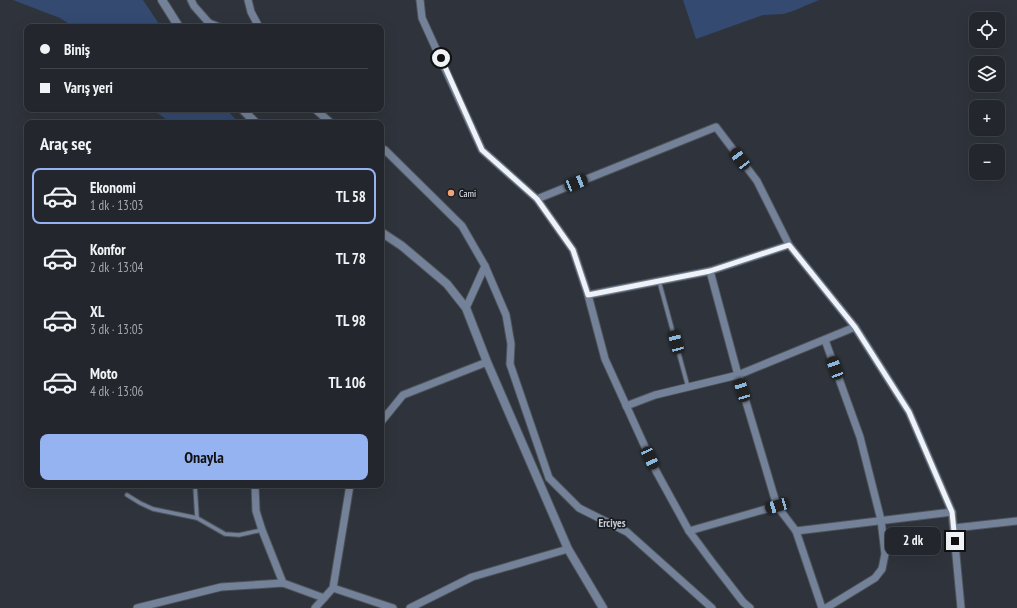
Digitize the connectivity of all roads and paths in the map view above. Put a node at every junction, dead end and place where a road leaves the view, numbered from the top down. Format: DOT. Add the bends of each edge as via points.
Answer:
graph roads {
  1 [pos="162,0"];
  2 [pos="191,0"];
  3 [pos="248,0"];
  4 [pos="420,0"];
  5 [pos="177,24"];
  6 [pos="209,24"];
  7 [pos="258,24"];
  8 [pos="245,112"];
  9 [pos="318,112"];
  10 [pos="253,120"];
  11 [pos="328,120"];
  12 [pos="384,150"];
  13 [pos="537,199"];
  14 [pos="384,234"];
  15 [pos="789,245"];
  16 [pos="485,266"];
  17 [pos="710,271"];
  18 [pos="659,281"];
  19 [pos="588,295"];
  20 [pos="466,308"];
  21 [pos="855,327"];
  22 [pos="825,340"];
  23 [pos="487,362"];
  24 [pos="738,375"];
  25 [pos="688,387"];
  26 [pos="626,406"];
  27 [pos="384,418"];
  28 [pos="549,478"];
  29 [pos="537,479"];
  30 [pos="195,488"];
  31 [pos="255,488"];
  32 [pos="349,488"];
  33 [pos="127,495"];
  34 [pos="777,506"];
  35 [pos="952,512"];
  36 [pos="197,518"];
  37 [pos="881,520"];
  38 [pos="1017,521"];
  39 [pos="954,528"];
  40 [pos="262,530"];
  41 [pos="796,530"];
  42 [pos="689,531"];
  43 [pos="568,549"];
  44 [pos="283,583"];
  45 [pos="332,588"];
  46 [pos="324,598"];
  47 [pos="137,608"];
  48 [pos="315,608"];
  49 [pos="393,608"];
  50 [pos="410,608"];
  51 [pos="603,608"];
  52 [pos="712,608"];
  53 [pos="750,608"];
  54 [pos="822,608"];
  55 [pos="826,608"];
  56 [pos="961,608"];
  1 -- 5 [label="street"];
  2 -- 6 [label="street"];
  3 -- 7 [label="street"];
  4 -- 13 [label="street" via="422,18 482,150"];
  8 -- 10 [label="street"];
  9 -- 11 [label="street"];
  12 -- 16 [label="street" via="462,226"];
  13 -- 15 [label="street" via="716,127 757,181"];
  13 -- 19 [label="street" via="573,250"];
  14 -- 20 [label="street" via="447,284"];
  15 -- 17 [label="street"];
  15 -- 21 [label="street"];
  16 -- 20 [label="street"];
  16 -- 28 [label="street" via="506,316 511,344 510,364"];
  17 -- 18 [label="street"];
  17 -- 24 [label="street"];
  18 -- 19 [label="street"];
  18 -- 25 [label="lane"];
  19 -- 26 [label="street" via="605,359"];
  20 -- 23 [label="street"];
  21 -- 22 [label="street"];
  21 -- 35 [label="street" via="909,412"];
  22 -- 24 [label="street"];
  22 -- 37 [label="street" via="860,437"];
  23 -- 27 [label="street" via="403,396"];
  23 -- 29 [label="street"];
  24 -- 25 [label="street"];
  24 -- 34 [label="street"];
  25 -- 26 [label="street" via="655,395"];
  26 -- 42 [label="street" via="656,471"];
  28 -- 29 [label="street"];
  28 -- 52 [label="street" via="579,508 627,532"];
  29 -- 43 [label="street"];
  30 -- 36 [label="lane"];
  31 -- 40 [label="street" via="256,511"];
  32 -- 45 [label="street"];
  33 -- 36 [label="lane" via="153,509"];
  34 -- 41 [label="street"];
  34 -- 42 [label="street"];
  35 -- 37 [label="street"];
  35 -- 39 [label="street"];
  36 -- 40 [label="lane" via="230,535"];
  37 -- 41 [label="street"];
  37 -- 55 [label="street" via="885,554 882,569 870,582"];
  38 -- 39 [label="street"];
  39 -- 56 [label="street"];
  40 -- 44 [label="street"];
  41 -- 54 [label="street"];
  42 -- 53 [label="street"];
  43 -- 50 [label="street" via="472,577"];
  43 -- 51 [label="street"];
  44 -- 46 [label="street"];
  44 -- 47 [label="street" via="221,587"];
  45 -- 46 [label="street"];
  45 -- 49 [label="street"];
  46 -- 48 [label="street"];
}
